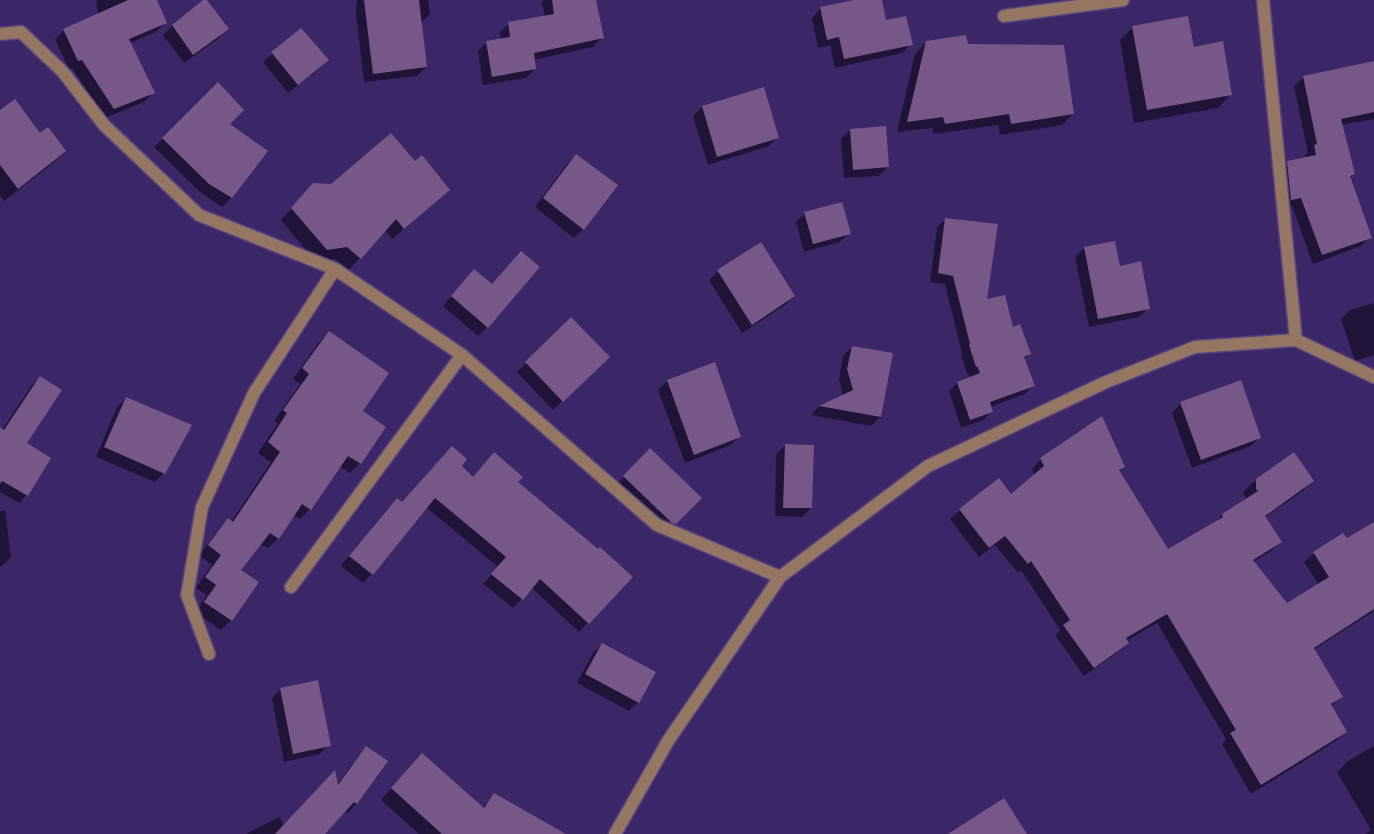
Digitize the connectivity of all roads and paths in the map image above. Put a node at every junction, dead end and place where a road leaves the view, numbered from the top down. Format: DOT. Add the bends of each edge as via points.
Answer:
graph roads {
  1 [pos="1123,0"];
  2 [pos="1263,0"];
  3 [pos="1004,16"];
  4 [pos="0,34"];
  5 [pos="335,269"];
  6 [pos="1296,340"];
  7 [pos="462,356"];
  8 [pos="1374,376"];
  9 [pos="780,577"];
  10 [pos="291,587"];
  11 [pos="209,654"];
  12 [pos="614,834"];
  1 -- 3 [label="street"];
  2 -- 6 [label="street"];
  4 -- 5 [label="street" via="21,32 63,72 104,124 199,215"];
  5 -- 7 [label="street"];
  5 -- 11 [label="street" via="254,393 202,507 187,595"];
  6 -- 8 [label="street"];
  6 -- 9 [label="street" via="1195,347 1106,382 928,466"];
  7 -- 9 [label="street" via="657,525"];
  7 -- 10 [label="street"];
  9 -- 12 [label="street" via="668,741"];
}
